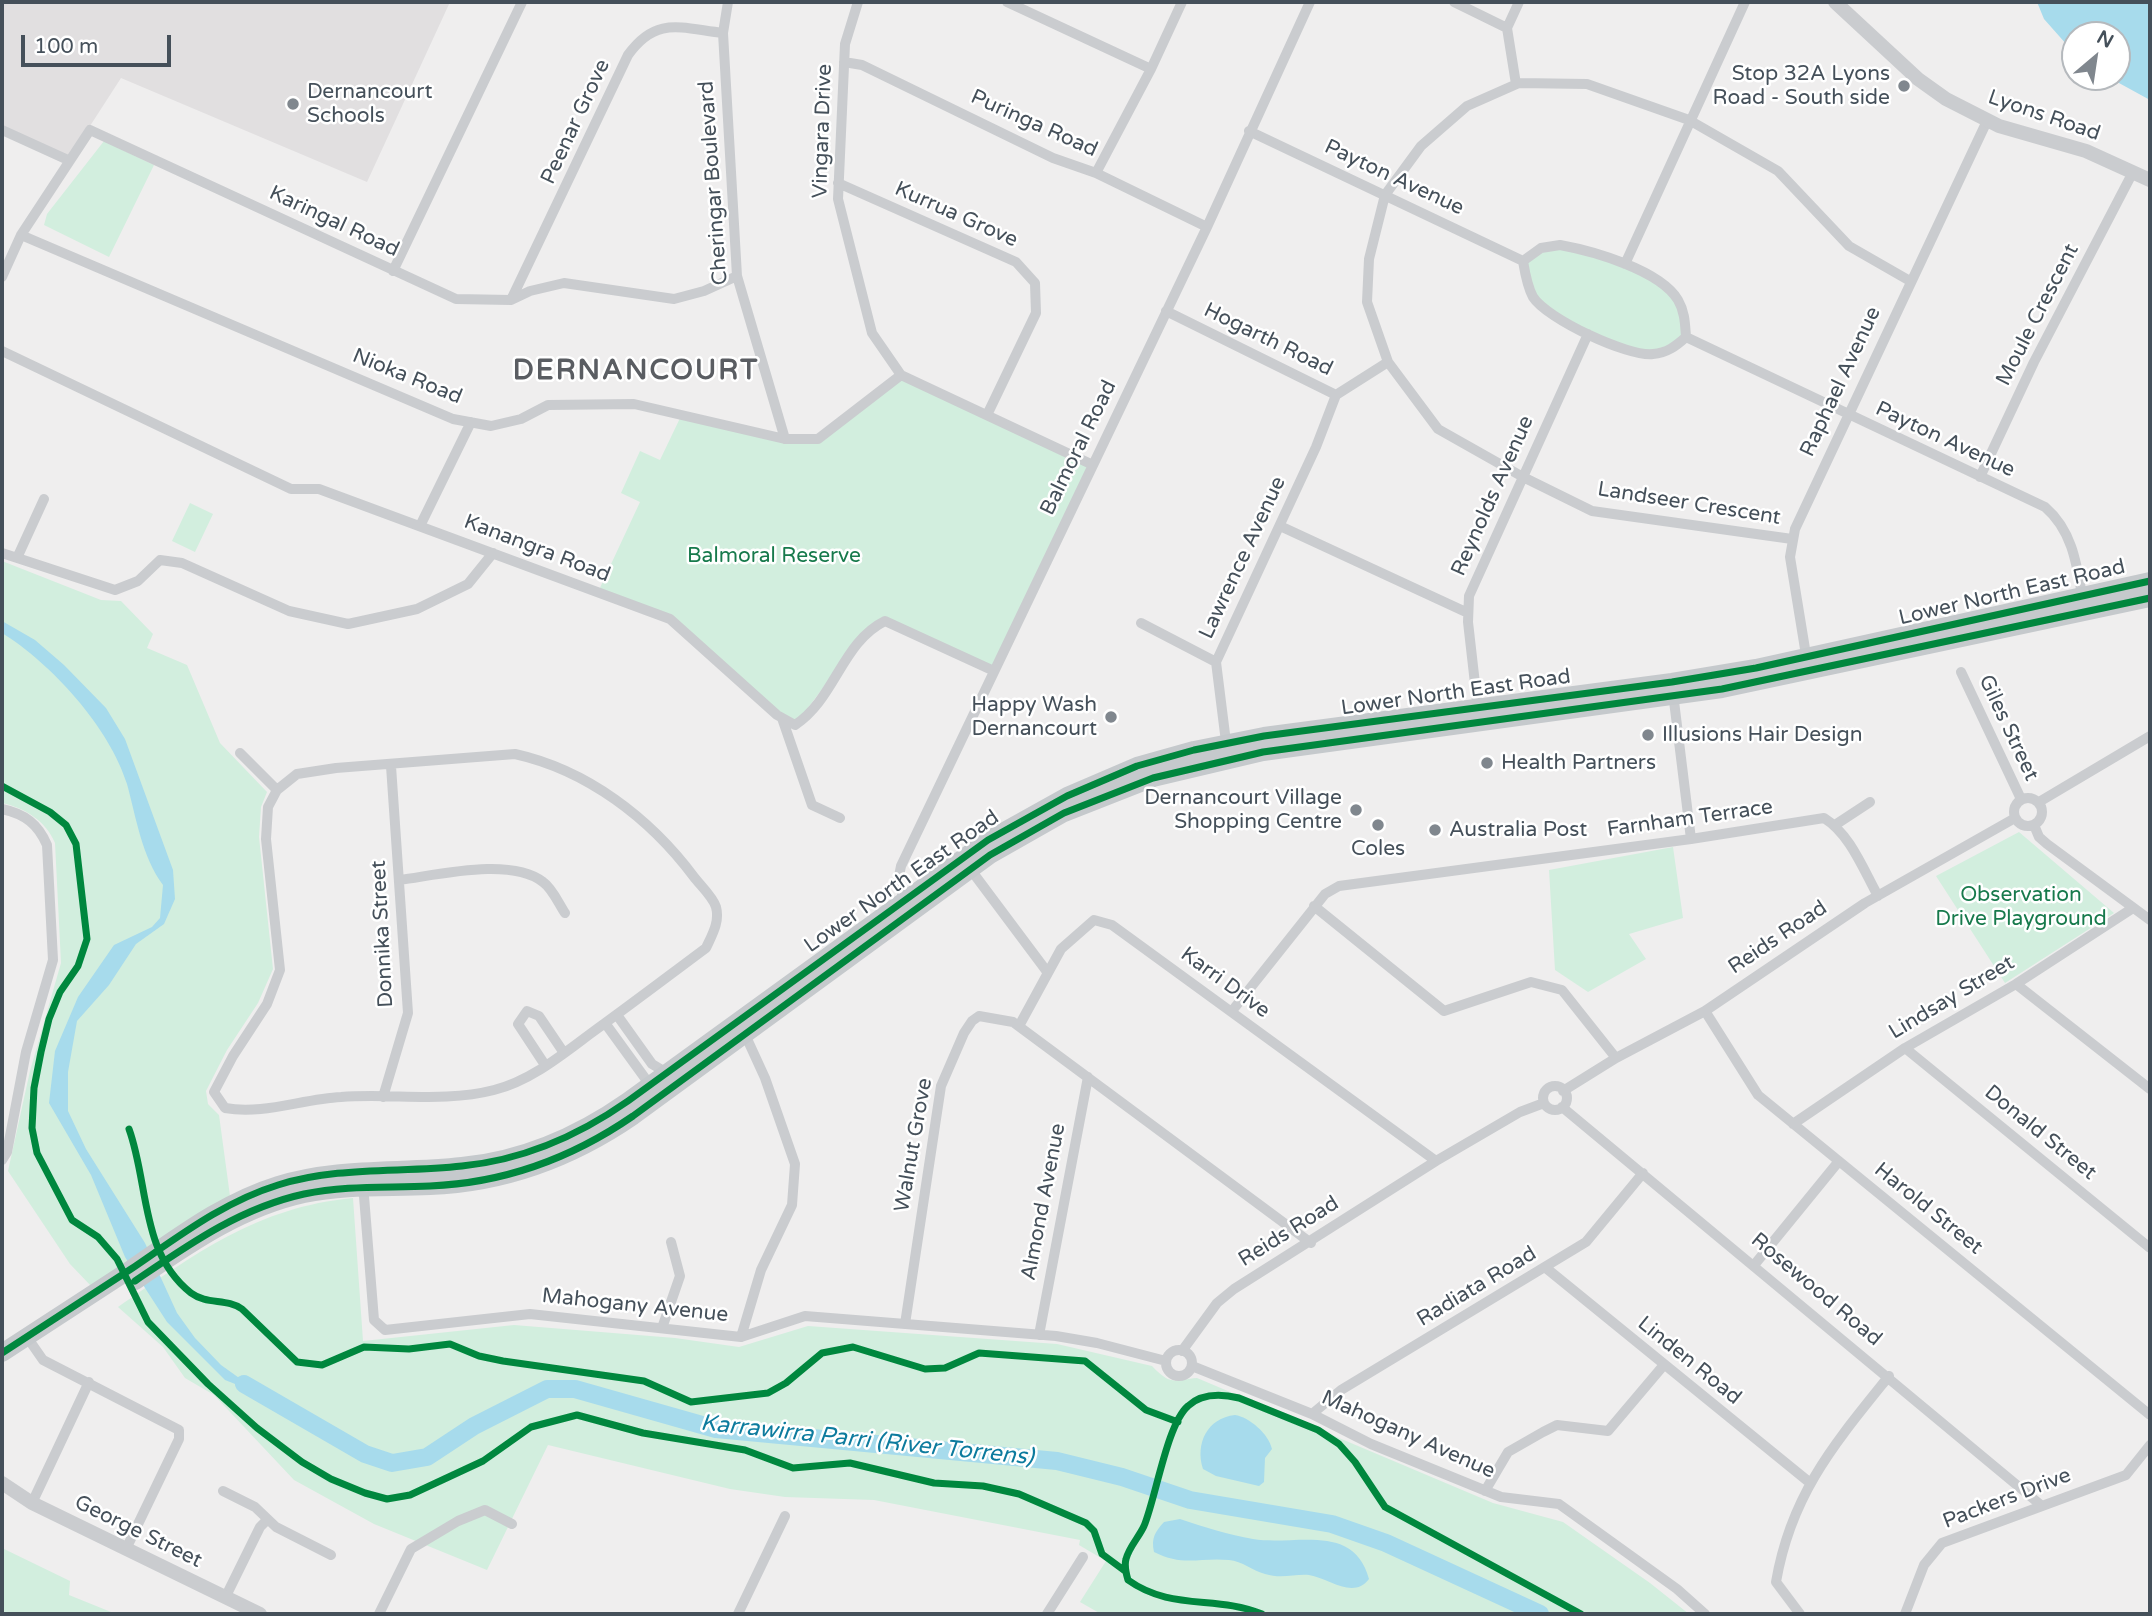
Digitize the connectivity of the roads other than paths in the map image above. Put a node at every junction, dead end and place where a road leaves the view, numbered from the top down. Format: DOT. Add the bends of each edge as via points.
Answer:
graph roads {
  1 [pos="522,2"];
  2 [pos="729,2"];
  3 [pos="858,2"];
  4 [pos="1007,2"];
  5 [pos="1182,2"];
  6 [pos="1310,2"];
  7 [pos="1454,2"];
  8 [pos="1519,2"];
  9 [pos="1745,2"];
  10 [pos="1835,2"];
  11 [pos="1507,28"];
  12 [pos="723,33"];
  13 [pos="844,62"];
  14 [pos="1151,69"];
  15 [pos="1516,85"];
  16 [pos="1689,120"];
  17 [pos="1987,121"];
  18 [pos="2,130"];
  19 [pos="1249,131"];
  20 [pos="68,160"];
  21 [pos="2133,172"];
  22 [pos="1096,173"];
  23 [pos="2150,180"];
  24 [pos="838,183"];
  25 [pos="1385,195"];
  26 [pos="1207,227"];
  27 [pos="21,235"];
  28 [pos="1523,261"];
  29 [pos="1625,264"];
  30 [pos="393,271"];
  31 [pos="737,276"];
  32 [pos="2,277"];
  33 [pos="1910,281"];
  34 [pos="511,300"];
  35 [pos="1166,311"];
  36 [pos="1588,334"];
  37 [pos="1686,337"];
  38 [pos="2,351"];
  39 [pos="1388,362"];
  40 [pos="901,375"];
  41 [pos="1336,395"];
  42 [pos="987,415"];
  43 [pos="1847,416"];
  44 [pos="471,422"];
  45 [pos="785,439"];
  46 [pos="1093,465"];
  47 [pos="1523,477"];
  48 [pos="1980,477"];
  49 [pos="44,499"];
  50 [pos="420,526"];
  51 [pos="1280,526"];
  52 [pos="1792,539"];
  53 [pos="2,553"];
  54 [pos="493,553"];
  55 [pos="17,558"];
  56 [pos="2150,581"];
  57 [pos="2150,598"];
  58 [pos="2084,605"];
  59 [pos="1468,613"];
  60 [pos="1140,623"];
  61 [pos="1216,662"];
  62 [pos="1807,665"];
  63 [pos="994,671"];
  64 [pos="1961,672"];
  65 [pos="1673,689"];
  66 [pos="1479,715"];
  67 [pos="782,718"];
  68 [pos="2150,736"];
  69 [pos="1226,742"];
  70 [pos="240,753"];
  71 [pos="391,765"];
  72 [pos="276,790"];
  73 [pos="2021,799"];
  74 [pos="1870,802"];
  75 [pos="2039,803"];
  76 [pos="2,809"];
  77 [pos="840,818"];
  78 [pos="2015,818"];
  79 [pos="1835,825"];
  80 [pos="2034,825"];
  81 [pos="1691,839"];
  82 [pos="966,864"];
  83 [pos="400,880"];
  84 [pos="1878,895"];
  85 [pos="906,906"];
  86 [pos="1314,906"];
  87 [pos="2133,908"];
  88 [pos="565,913"];
  89 [pos="2150,920"];
  90 [pos="1048,973"];
  91 [pos="2016,984"];
  92 [pos="1233,1011"];
  93 [pos="1705,1011"];
  94 [pos="617,1014"];
  95 [pos="605,1023"];
  96 [pos="1016,1024"];
  97 [pos="741,1027"];
  98 [pos="1905,1048"];
  99 [pos="564,1053"];
  100 [pos="1616,1058"];
  101 [pos="545,1065"];
  102 [pos="1088,1077"];
  103 [pos="668,1081"];
  104 [pos="650,1085"];
  105 [pos="2150,1088"];
  106 [pos="1563,1091"];
  107 [pos="383,1097"];
  108 [pos="1544,1103"];
  109 [pos="1562,1107"];
  110 [pos="1793,1124"];
  111 [pos="2,1160"];
  112 [pos="1436,1161"];
  113 [pos="1839,1161"];
  114 [pos="1643,1173"];
  115 [pos="363,1178"];
  116 [pos="671,1242"];
  117 [pos="1311,1242"];
  118 [pos="2150,1248"];
  119 [pos="1755,1264"];
  120 [pos="1546,1268"];
  121 [pos="905,1324"];
  122 [pos="662,1328"];
  123 [pos="1039,1335"];
  124 [pos="741,1337"];
  125 [pos="30,1341"];
  126 [pos="1182,1351"];
  127 [pos="2,1353"];
  128 [pos="1166,1361"];
  129 [pos="2,1366"];
  130 [pos="1192,1366"];
  131 [pos="1663,1366"];
  132 [pos="1889,1376"];
  133 [pos="89,1382"];
  134 [pos="1312,1414"];
  135 [pos="2150,1415"];
  136 [pos="2150,1445"];
  137 [pos="1810,1482"];
  138 [pos="2,1483"];
  139 [pos="223,1491"];
  140 [pos="1485,1491"];
  141 [pos="32,1503"];
  142 [pos="2042,1506"];
  143 [pos="785,1516"];
  144 [pos="267,1520"];
  145 [pos="512,1524"];
  146 [pos="126,1549"];
  147 [pos="331,1555"];
  148 [pos="1083,1558"];
  149 [pos="225,1598"];
  150 [pos="260,1614"];
  151 [pos="379,1614"];
  152 [pos="738,1614"];
  153 [pos="1046,1614"];
  154 [pos="1705,1614"];
  155 [pos="1800,1614"];
  156 [pos="1905,1614"];
  1 -- 30 [label="street"];
  2 -- 12 [label="street, Cheringar Boulevard"];
  3 -- 13 [label="street, Vingara Drive"];
  4 -- 14 [label="street"];
  5 -- 14 [label="street"];
  6 -- 19 [label="street, Balmoral Road"];
  7 -- 11 [label="street"];
  8 -- 11 [label="street"];
  9 -- 16 [label="street"];
  10 -- 17 [label="street, Lyons Road" via="1918,79"];
  11 -- 15 [label="street"];
  12 -- 31 [label="street, Cheringar Boulevard"];
  12 -- 34 [label="street, Peenar Grove" via="669,27 650,30 639,40"];
  13 -- 22 [label="street, Puringa Road" via="862,65 1054,158"];
  13 -- 24 [label="street, Vingara Drive"];
  14 -- 22 [label="street"];
  15 -- 16 [label="street, Landseer Crescent" via="1587,84"];
  15 -- 25 [label="street, Landseer Crescent" via="1467,106 1421,146"];
  16 -- 29 [label="street"];
  16 -- 33 [label="street, Landseer Crescent" via="1778,171 1849,247"];
  17 -- 21 [label="street, Lyons Road" via="2086,151"];
  17 -- 33 [label="street, Raphael Avenue"];
  18 -- 20 [label="street"];
  19 -- 25 [label="street, Payton Avenue"];
  19 -- 26 [label="street, Balmoral Road"];
  20 -- 27 [label="street, Karingal Road"];
  20 -- 30 [label="street, Karingal Road" via="90,130"];
  21 -- 23 [label="street, Lyons Road"];
  21 -- 48 [label="street, Moule Crescent"];
  22 -- 26 [label="street, Puringa Road"];
  24 -- 40 [label="street, Vingara Drive" via="838,199 872,333"];
  24 -- 42 [label="street, Kurrua Grove" via="1016,262 1035,283 1036,313"];
  25 -- 28 [label="street, Payton Avenue"];
  25 -- 39 [label="street, Landseer Crescent" via="1370,258 1367,302"];
  26 -- 35 [label="street, Balmoral Road"];
  27 -- 32 [label="street, Karingal Road"];
  27 -- 44 [label="street, Nioka Road" via="453,419"];
  28 -- 29 [label="street" via="1541,248 1560,246"];
  28 -- 36 [label="street" via="1534,299"];
  29 -- 37 [label="street" via="1662,284 1676,298 1685,316"];
  30 -- 34 [label="street, Karingal Road" via="456,299"];
  31 -- 34 [label="street, Karingal Road" via="674,299 564,283"];
  31 -- 45 [label="street, Cheringar Boulevard"];
  33 -- 43 [label="street, Raphael Avenue"];
  35 -- 41 [label="street, Hogarth Road"];
  35 -- 46 [label="street, Balmoral Road"];
  36 -- 37 [label="street" via="1630,352 1652,354 1672,349"];
  36 -- 47 [label="street, Reynolds Avenue"];
  37 -- 43 [label="street, Payton Avenue"];
  38 -- 50 [label="street, Kanangra Road" via="291,489 319,489"];
  39 -- 41 [label="street, Hogarth Road"];
  39 -- 47 [label="street, Landseer Crescent" via="1438,429"];
  40 -- 42 [label="street"];
  40 -- 45 [label="street, Nioka Road" via="818,439"];
  41 -- 51 [label="street, Lawrence Avenue"];
  42 -- 46 [label="street"];
  43 -- 48 [label="street, Payton Avenue"];
  43 -- 52 [label="street, Raphael Avenue"];
  44 -- 45 [label="street, Nioka Road" via="491,426 511,422 548,405 634,404"];
  44 -- 50 [label="street"];
  46 -- 63 [label="street, Balmoral Road"];
  47 -- 52 [label="street, Landseer Crescent" via="1592,511"];
  47 -- 59 [label="street, Reynolds Avenue" via="1469,596"];
  48 -- 58 [label="street, Payton Avenue" via="2045,507 2060,520 2069,536"];
  49 -- 55 [label="street"];
  50 -- 54 [label="street, Kanangra Road"];
  51 -- 59 [label="street"];
  51 -- 61 [label="street, Lawrence Avenue"];
  52 -- 62 [label="street, Raphael Avenue" via="1790,557"];
  53 -- 55 [label="street"];
  54 -- 55 [label="street" via="468,584 417,610 348,624 289,611 181,563 160,560 138,581 115,590"];
  54 -- 67 [label="street, Kanangra Road" via="670,620"];
  56 -- 58 [label="main road, Lower North East Road"];
  57 -- 58 [label="main road, Lower North East Road"];
  58 -- 62 [label="main road, Lower North East Road"];
  59 -- 66 [label="street, Reynolds Avenue"];
  60 -- 61 [label="street"];
  61 -- 69 [label="street, Lawrence Avenue"];
  62 -- 65 [label="main road, Lower North East Road"];
  63 -- 67 [label="street" via="885,621 866,631 811,714 795,725"];
  63 -- 85 [label="street, Balmoral Road" via="901,866 898,881"];
  64 -- 73 [label="street, Giles Street"];
  65 -- 66 [label="main road, Lower North East Road"];
  65 -- 81 [label="street"];
  66 -- 69 [label="main road, Lower North East Road"];
  66 -- 82 [label="main road, Lower North East Road" via="1177,770 1064,813"];
  67 -- 77 [label="street" via="812,805"];
  68 -- 75 [label="street"];
  69 -- 82 [label="main road, Lower North East Road" via="1156,760 1095,783 1027,816"];
  70 -- 72 [label="street"];
  71 -- 72 [label="street" via="297,774"];
  71 -- 83 [label="street, Donnika Street"];
  71 -- 94 [label="street" via="515,754 542,760 609,794 676,853 716,906 717,924 706,948"];
  72 -- 107 [label="street" via="268,807 266,839 280,970 267,1004 214,1092 225,1108 246,1112 301,1100"];
  73 -- 75 [label="street"];
  73 -- 78 [label="street"];
  74 -- 79 [label="street"];
  75 -- 80 [label="street" via="2042,817"];
  76 -- 111 [label="street" via="40,828 47,845 53,960"];
  78 -- 80 [label="street" via="2023,825"];
  78 -- 84 [label="street, Reids Road"];
  79 -- 81 [label="street, Farnham Terrace" via="1824,818"];
  79 -- 84 [label="street"];
  80 -- 87 [label="street" via="2047,844"];
  81 -- 86 [label="street, Farnham Terrace" via="1339,887"];
  82 -- 85 [label="main road, Lower North East Road"];
  82 -- 90 [label="street"];
  83 -- 88 [label="street" via="491,869 517,871 544,882"];
  83 -- 107 [label="street, Donnika Street" via="408,1013"];
  84 -- 93 [label="street, Reids Road"];
  85 -- 97 [label="main road, Lower North East Road"];
  86 -- 92 [label="street, Farnham Terrace"];
  86 -- 100 [label="street" via="1444,1011 1531,982 1564,991"];
  87 -- 89 [label="street"];
  87 -- 91 [label="street, Lindsay Street"];
  90 -- 92 [label="street, Karri Drive" via="1061,949 1094,920 1112,925"];
  90 -- 96 [label="street, Karri Drive"];
  91 -- 98 [label="street, Lindsay Street"];
  91 -- 105 [label="street"];
  92 -- 112 [label="street, Karri Drive"];
  93 -- 100 [label="street, Reids Road"];
  93 -- 110 [label="street, Harold Street" via="1758,1095"];
  94 -- 95 [label="street"];
  94 -- 103 [label="street"];
  95 -- 99 [label="street"];
  95 -- 104 [label="street"];
  96 -- 102 [label="street"];
  96 -- 121 [label="street, Walnut Grove" via="979,1016 972,1021 945,1075"];
  97 -- 103 [label="main road, Lower North East Road"];
  97 -- 124 [label="street" via="795,1164 792,1205 761,1270"];
  98 -- 110 [label="street, Lindsay Street"];
  98 -- 118 [label="street, Donald Street"];
  99 -- 101 [label="street"];
  99 -- 101 [label="street" via="539,1016 527,1011 518,1024"];
  100 -- 106 [label="street, Reids Road"];
  101 -- 107 [label="street" via="495,1090 434,1098"];
  102 -- 117 [label="street"];
  102 -- 123 [label="street, Almond Avenue"];
  103 -- 104 [label="main road, Lower North East Road"];
  103 -- 115 [label="main road, Lower North East Road" via="607,1134 532,1168 454,1184"];
  104 -- 115 [label="main road, Lower North East Road" via="593,1124 526,1153"];
  106 -- 108 [label="street" via="1550,1088 1543,1096"];
  106 -- 109 [label="street"];
  108 -- 109 [label="street" via="1552,1110"];
  108 -- 112 [label="street, Reids Road"];
  109 -- 114 [label="street, Rosewood Road"];
  110 -- 113 [label="street, Harold Street"];
  112 -- 117 [label="street, Reids Road"];
  113 -- 119 [label="street"];
  113 -- 135 [label="street, Harold Street"];
  114 -- 119 [label="street, Rosewood Road"];
  114 -- 120 [label="street, Radiata Road" via="1586,1242"];
  115 -- 122 [label="street, Mahogany Avenue" via="374,1320 385,1330 530,1314"];
  115 -- 125 [label="main road, Lower North East Road" via="311,1177 260,1192 212,1214 180,1243"];
  116 -- 122 [label="street" via="680,1276"];
  117 -- 126 [label="street, Reids Road" via="1217,1303"];
  119 -- 132 [label="street, Rosewood Road"];
  120 -- 131 [label="street, Linden Road"];
  120 -- 134 [label="street, Radiata Road" via="1341,1390"];
  121 -- 123 [label="street, Mahogany Avenue"];
  121 -- 124 [label="street, Mahogany Avenue" via="805,1316"];
  122 -- 124 [label="street, Mahogany Avenue"];
  123 -- 128 [label="street, Mahogany Avenue" via="1097,1343"];
  125 -- 127 [label="main road, Lower North East Road"];
  125 -- 129 [label="main road, Lower North East Road"];
  125 -- 133 [label="street" via="40,1358"];
  126 -- 128 [label="street" via="1172,1353"];
  126 -- 130 [label="street" via="1189,1355"];
  128 -- 130 [label="street" via="1176,1375 1187,1373"];
  130 -- 134 [label="street, Mahogany Avenue"];
  131 -- 137 [label="street, Linden Road"];
  131 -- 140 [label="street" via="1608,1431 1558,1425 1543,1432 1508,1452"];
  132 -- 137 [label="street"];
  132 -- 142 [label="street, Rosewood Road"];
  133 -- 141 [label="street"];
  133 -- 146 [label="street" via="179,1430"];
  134 -- 140 [label="street, Mahogany Avenue"];
  136 -- 142 [label="street, Packers Drive" via="2126,1475"];
  137 -- 155 [label="street" via="1781,1553 1776,1582"];
  138 -- 141 [label="street, George Street"];
  139 -- 144 [label="street" via="255,1507"];
  140 -- 154 [label="street, Mahogany Avenue" via="1570,1510"];
  141 -- 146 [label="street, George Street"];
  142 -- 156 [label="street, Packers Drive" via="1942,1543 1924,1565"];
  143 -- 152 [label="street"];
  144 -- 147 [label="street"];
  144 -- 149 [label="street"];
  145 -- 151 [label="street" via="485,1510 411,1549"];
  146 -- 149 [label="street, George Street"];
  148 -- 153 [label="street"];
  149 -- 150 [label="street, George Street"];
}
